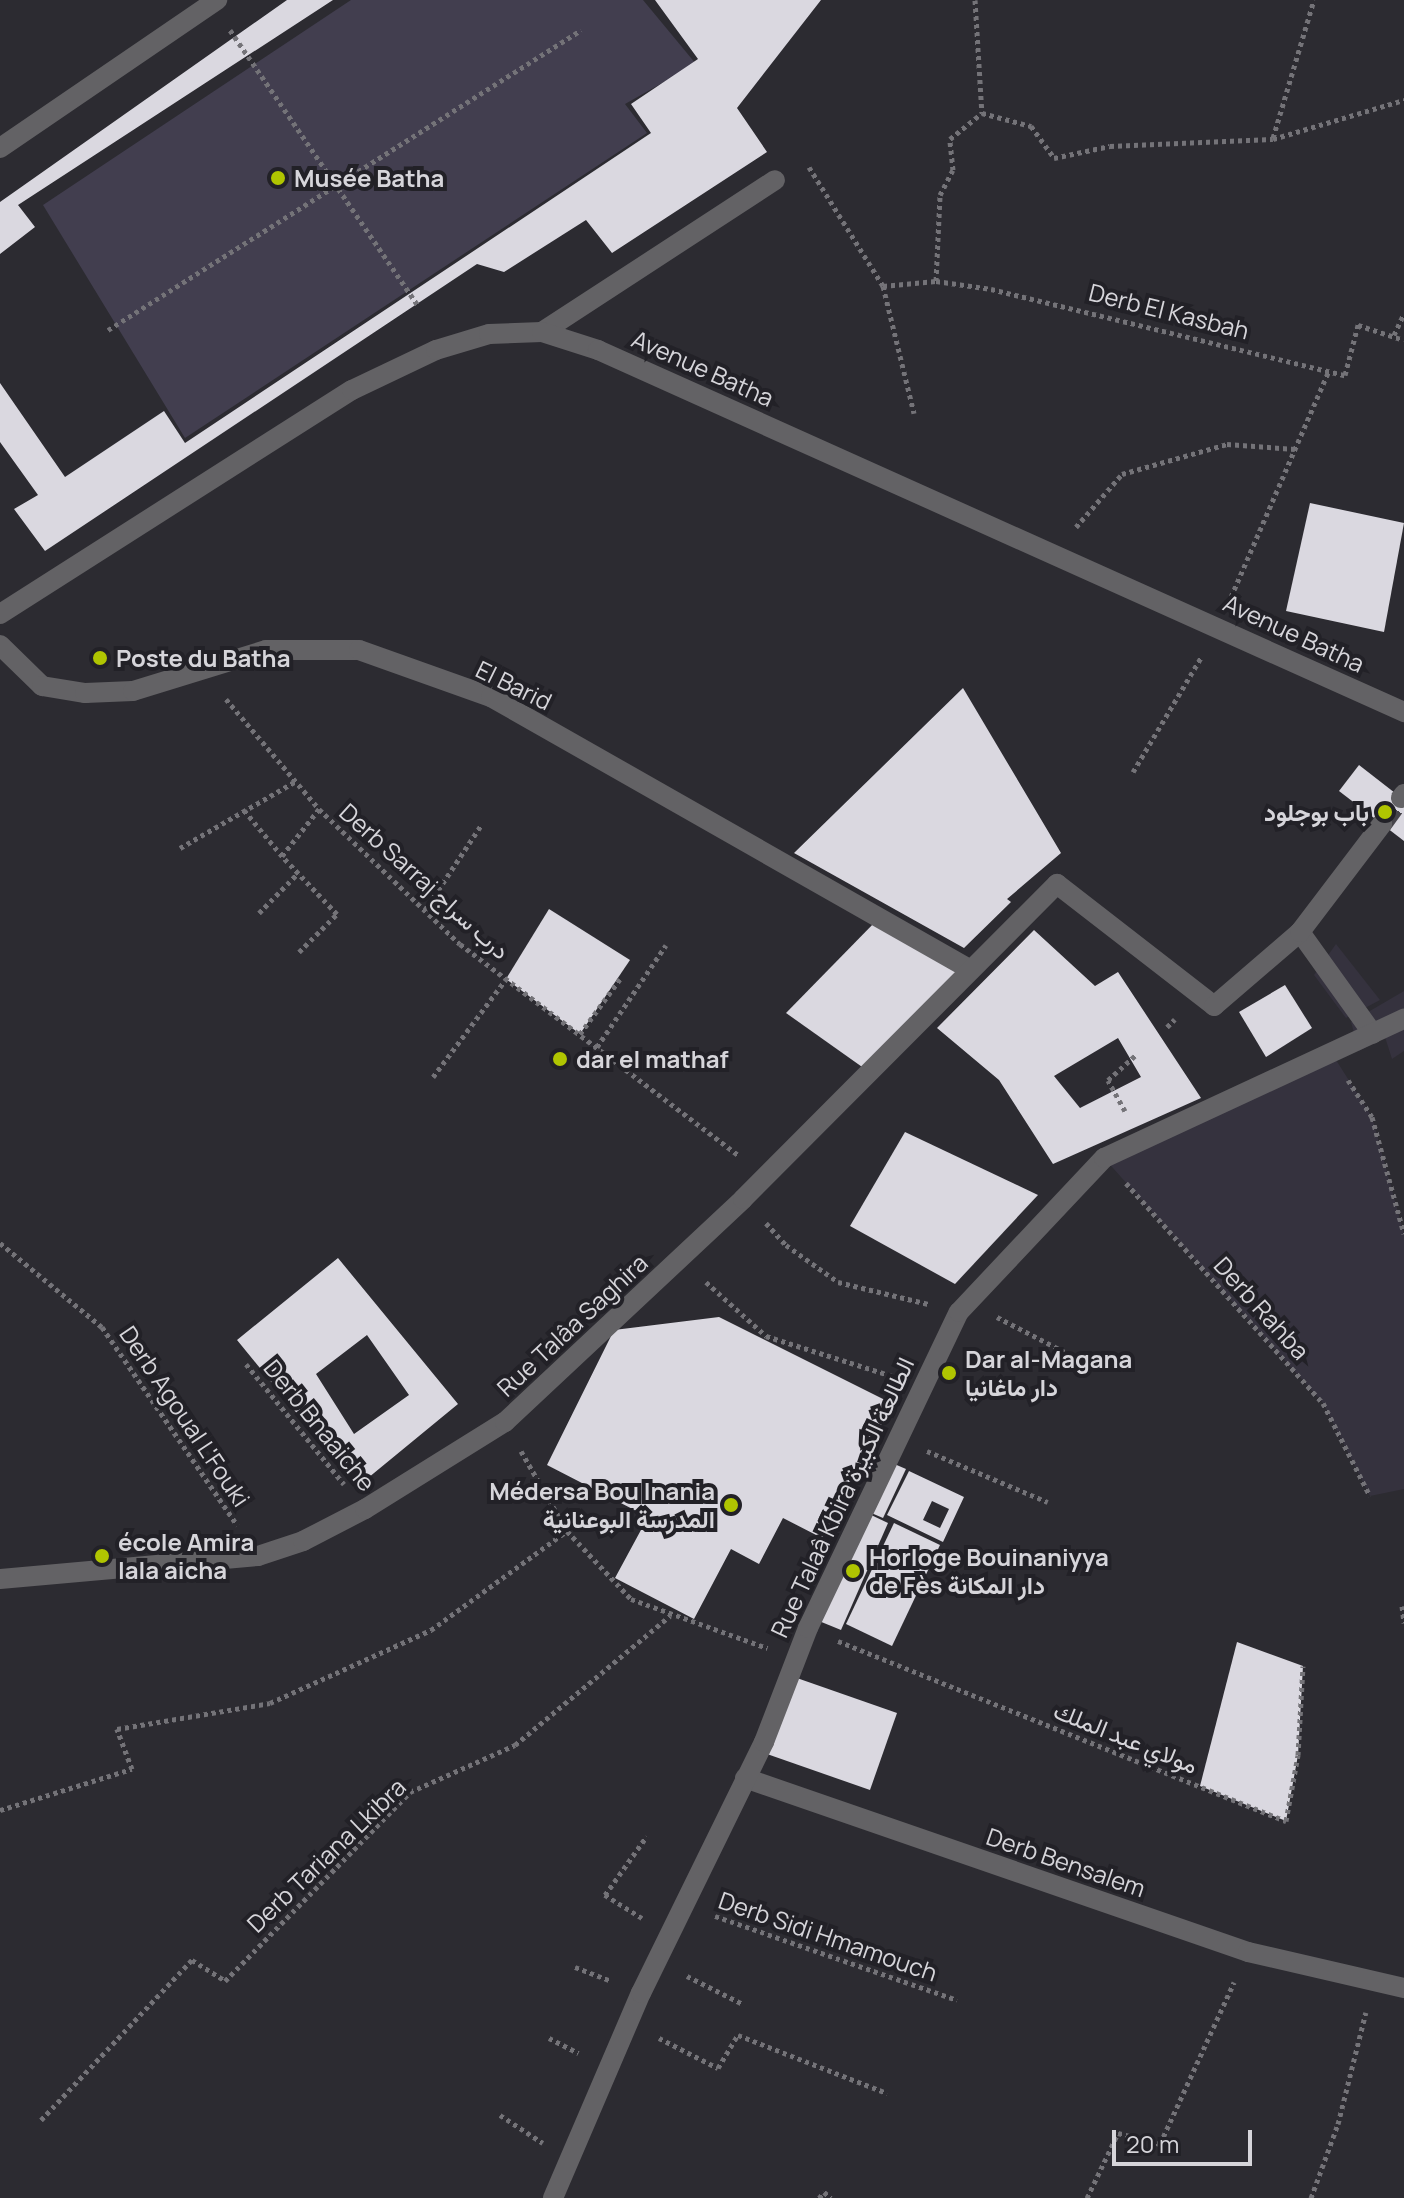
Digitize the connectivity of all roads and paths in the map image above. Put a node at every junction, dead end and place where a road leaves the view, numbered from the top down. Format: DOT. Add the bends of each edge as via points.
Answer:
graph roads {
  1 [pos="975,0"];
  2 [pos="1314,0"];
  3 [pos="214,2"];
  4 [pos="581,30"];
  5 [pos="1404,100"];
  6 [pos="982,113"];
  7 [pos="1273,139"];
  8 [pos="0,148"];
  9 [pos="805,161"];
  10 [pos="775,180"];
  11 [pos="332,184"];
  12 [pos="936,281"];
  13 [pos="883,286"];
  14 [pos="417,304"];
  15 [pos="1404,314"];
  16 [pos="108,330"];
  17 [pos="542,332"];
  18 [pos="1394,335"];
  19 [pos="1404,340"];
  20 [pos="1329,370"];
  21 [pos="914,413"];
  22 [pos="1295,449"];
  23 [pos="1055,553"];
  24 [pos="0,614"];
  25 [pos="1219,627"];
  26 [pos="0,645"];
  27 [pos="202,670"];
  28 [pos="1404,712"];
  29 [pos="1133,772"];
  30 [pos="296,781"];
  31 [pos="319,809"];
  32 [pos="244,810"];
  33 [pos="482,824"];
  34 [pos="1382,824"];
  35 [pos="180,848"];
  36 [pos="282,856"];
  37 [pos="298,873"];
  38 [pos="425,910"];
  39 [pos="259,913"];
  40 [pos="1300,932"];
  41 [pos="666,945"];
  42 [pos="299,952"];
  43 [pos="971,970"];
  44 [pos="506,979"];
  45 [pos="620,979"];
  46 [pos="1404,1019"];
  47 [pos="580,1034"];
  48 [pos="1373,1034"];
  49 [pos="597,1047"];
  50 [pos="1331,1052"];
  51 [pos="1137,1054"];
  52 [pos="433,1077"];
  53 [pos="1125,1111"];
  54 [pos="1104,1158"];
  55 [pos="765,1176"];
  56 [pos="743,1199"];
  57 [pos="1404,1234"];
  58 [pos="0,1243"];
  59 [pos="681,1260"];
  60 [pos="963,1307"];
  61 [pos="246,1364"];
  62 [pos="1090,1365"];
  63 [pos="921,1386"];
  64 [pos="505,1422"];
  65 [pos="898,1438"];
  66 [pos="1370,1496"];
  67 [pos="1048,1502"];
  68 [pos="365,1509"];
  69 [pos="567,1531"];
  70 [pos="258,1556"];
  71 [pos="0,1579"];
  72 [pos="1402,1606"];
  73 [pos="670,1616"];
  74 [pos="1404,1623"];
  75 [pos="808,1628"];
  76 [pos="796,1658"];
  77 [pos="1303,1666"];
  78 [pos="745,1778"];
  79 [pos="0,1810"];
  80 [pos="647,1836"];
  81 [pos="687,1906"];
  82 [pos="670,1935"];
  83 [pos="1248,1952"];
  84 [pos="657,1962"];
  85 [pos="1374,1984"];
  86 [pos="1404,1988"];
  87 [pos="957,2000"];
  88 [pos="743,2004"];
  89 [pos="630,2023"];
  90 [pos="887,2093"];
  91 [pos="500,2115"];
  92 [pos="41,2120"];
  93 [pos="570,2161"];
  94 [pos="553,2198"];
  95 [pos="819,2198"];
  96 [pos="831,2198"];
  97 [pos="1087,2198"];
  98 [pos="1311,2198"];
  1 -- 6 [label="path"];
  2 -- 7 [label="path"];
  3 -- 8 [label="street"];
  3 -- 11 [label="path"];
  4 -- 11 [label="path"];
  5 -- 7 [label="path"];
  6 -- 7 [label="path" via="1031,126 1054,158 1110,146"];
  6 -- 12 [label="path" via="950,139 953,170 940,195"];
  9 -- 13 [label="path"];
  10 -- 17 [label="street"];
  11 -- 14 [label="path"];
  11 -- 16 [label="path"];
  12 -- 13 [label="path, Derb El Kasbah"];
  12 -- 20 [label="path, Derb El Kasbah" via="1160,326"];
  13 -- 21 [label="path"];
  15 -- 18 [label="path"];
  17 -- 23 [label="street, Avenue Batha" via="598,350"];
  17 -- 24 [label="street, Avenue Batha" via="489,334 436,350 352,390"];
  18 -- 19 [label="path"];
  18 -- 20 [label="path" via="1358,325 1345,375"];
  20 -- 22 [label="path"];
  22 -- 23 [label="path" via="1227,444 1122,474"];
  22 -- 25 [label="path"];
  23 -- 25 [label="street, Avenue Batha"];
  25 -- 28 [label="street, Avenue Batha"];
  25 -- 29 [label="path"];
  26 -- 27 [label="street, El Barid" via="42,686 85,693 133,691"];
  27 -- 30 [label="path, Derb Sarraj درب سراج"];
  27 -- 43 [label="street, El Barid" via="266,650 359,650 491,697"];
  30 -- 31 [label="path, Derb Sarraj درب سراج"];
  30 -- 32 [label="path"];
  31 -- 36 [label="path"];
  31 -- 38 [label="path, Derb Sarraj درب سراج"];
  32 -- 35 [label="path"];
  32 -- 36 [label="path"];
  33 -- 38 [label="path"];
  34 -- 40 [label="street"];
  36 -- 37 [label="path"];
  37 -- 39 [label="path"];
  37 -- 42 [label="path" via="337,914"];
  38 -- 44 [label="path, Derb Sarraj درب سراج"];
  40 -- 43 [label="street, Rue Talâa Saghira" via="1214,1006 1057,884"];
  40 -- 48 [label="street"];
  41 -- 49 [label="path"];
  43 -- 55 [label="street, Rue Talâa Saghira"];
  44 -- 47 [label="path, Derb Sarraj درب سراج"];
  44 -- 52 [label="path"];
  45 -- 47 [label="path"];
  46 -- 48 [label="street, Rue Talaâ Kbira الطالعة الكبيرة"];
  47 -- 49 [label="path, Derb Sarraj درب سراج"];
  48 -- 50 [label="street, Rue Talaâ Kbira الطالعة الكبيرة"];
  49 -- 55 [label="path, Derb Sarraj درب سراج"];
  50 -- 54 [label="street, Rue Talaâ Kbira الطالعة الكبيرة"];
  50 -- 57 [label="path" via="1372,1117"];
  51 -- 53 [label="path" via="1108,1080"];
  54 -- 60 [label="street, Rue Talaâ Kbira الطالعة الكبيرة"];
  54 -- 66 [label="path, Derb Rahba" via="1323,1403"];
  55 -- 56 [label="street, Rue Talâa Saghira"];
  56 -- 59 [label="street, Rue Talâa Saghira"];
  56 -- 60 [label="path" via="786,1245 838,1282"];
  58 -- 70 [label="path, Derb Agoual L'Fouki" via="102,1327"];
  59 -- 63 [label="path" via="766,1336"];
  59 -- 64 [label="street, Rue Talâa Saghira"];
  60 -- 62 [label="path"];
  60 -- 63 [label="street, Rue Talaâ Kbira الطالعة الكبيرة"];
  61 -- 68 [label="path, Derb Bnaaiche"];
  63 -- 65 [label="street, Rue Talaâ Kbira الطالعة الكبيرة"];
  64 -- 68 [label="street, Rue Talâa Saghira"];
  64 -- 69 [label="path"];
  65 -- 67 [label="path"];
  65 -- 75 [label="street, Rue Talaâ Kbira الطالعة الكبيرة"];
  68 -- 70 [label="street, Rue Talâa Saghira" via="303,1541"];
  69 -- 73 [label="path" via="631,1599"];
  69 -- 79 [label="path" via="431,1630 270,1703 117,1729 132,1769"];
  70 -- 71 [label="street, Rue Talâa Saghira"];
  72 -- 74 [label="path"];
  73 -- 76 [label="path"];
  73 -- 92 [label="path, Derb Tariana Lkibra" via="515,1745 410,1792 225,1981 192,1960"];
  75 -- 76 [label="street, Rue Talaâ Kbira الطالعة الكبيرة"];
  75 -- 77 [label="path, مولاي عبد الملك" via="1286,1821 1298,1755"];
  76 -- 78 [label="street, Rue Talaâ Kbira الطالعة الكبيرة"];
  78 -- 81 [label="street, Rue Talaâ Kbira الطالعة الكبيرة"];
  78 -- 83 [label="street, Derb Bensalem"];
  80 -- 82 [label="path" via="605,1895"];
  81 -- 82 [label="street, Rue Talaâ Kbira الطالعة الكبيرة"];
  81 -- 87 [label="path, Derb Sidi Hmamouch"];
  82 -- 84 [label="street, Rue Talaâ Kbira الطالعة الكبيرة"];
  83 -- 85 [label="street, Derb Bensalem"];
  83 -- 97 [label="path" via="1160,2144 1118,2133"];
  84 -- 88 [label="path"];
  84 -- 89 [label="street, Rue Talaâ Kbira الطالعة الكبيرة"];
  85 -- 86 [label="street, Derb Bensalem"];
  85 -- 98 [label="path" via="1338,2124"];
  89 -- 90 [label="path" via="718,2068 738,2035"];
  89 -- 93 [label="street, Rue Talaâ Kbira الطالعة الكبيرة"];
  91 -- 93 [label="path"];
  93 -- 94 [label="street, Rue Talaâ Kbira الطالعة الكبيرة"];
  95 -- 96 [label="path" via="824,2192"];
}
